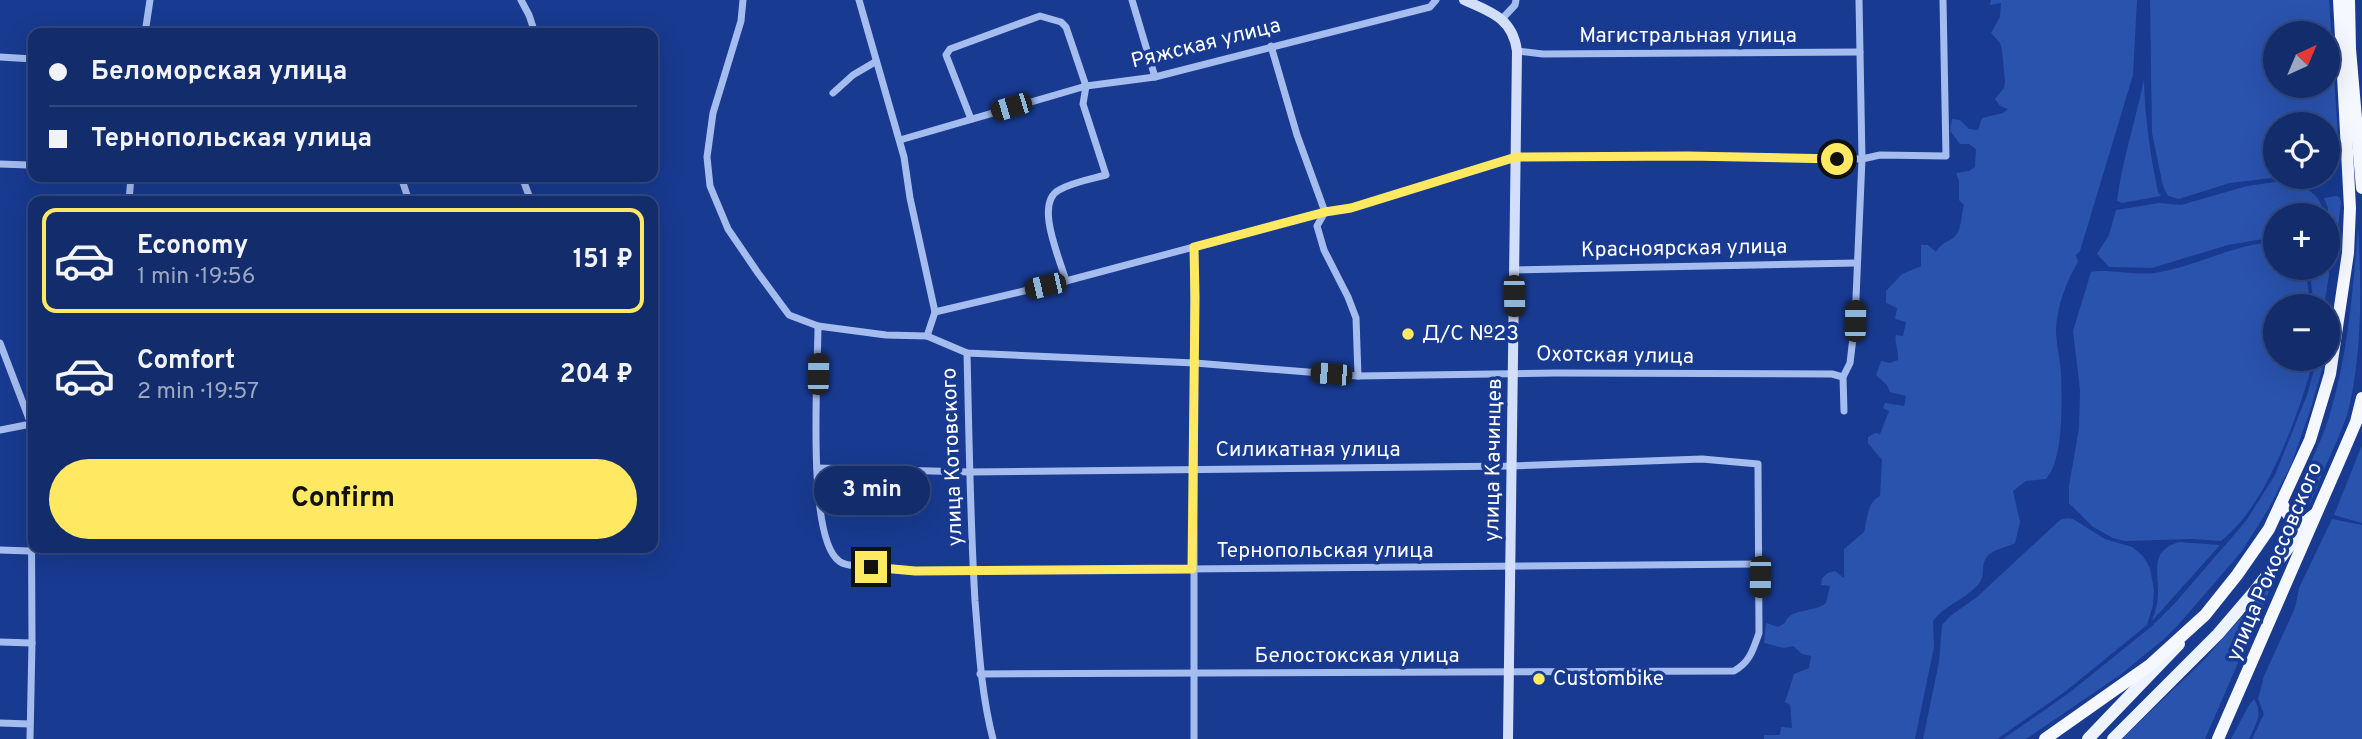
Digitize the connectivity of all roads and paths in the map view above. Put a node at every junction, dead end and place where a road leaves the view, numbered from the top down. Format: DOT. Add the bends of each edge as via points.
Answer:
graph roads {
  1 [pos="150,0"];
  2 [pos="521,0"];
  3 [pos="743,0"];
  4 [pos="859,0"];
  5 [pos="1132,0"];
  6 [pos="1436,0"];
  7 [pos="1464,0"];
  8 [pos="1516,0"];
  9 [pos="1859,0"];
  10 [pos="1942,0"];
  11 [pos="2339,0"];
  12 [pos="2348,0"];
  13 [pos="1502,19"];
  14 [pos="146,28"];
  15 [pos="533,28"];
  16 [pos="1271,46"];
  17 [pos="1517,51"];
  18 [pos="1860,52"];
  19 [pos="0,57"];
  20 [pos="28,59"];
  21 [pos="875,62"];
  22 [pos="1155,77"];
  23 [pos="1086,86"];
  24 [pos="833,93"];
  25 [pos="971,119"];
  26 [pos="900,140"];
  27 [pos="1516,157"];
  28 [pos="1862,159"];
  29 [pos="0,164"];
  30 [pos="28,166"];
  31 [pos="2362,188"];
  32 [pos="1325,212"];
  33 [pos="1194,247"];
  34 [pos="1856,263"];
  35 [pos="1513,270"];
  36 [pos="1066,281"];
  37 [pos="935,312"];
  38 [pos="818,326"];
  39 [pos="927,336"];
  40 [pos="0,343"];
  41 [pos="967,353"];
  42 [pos="1195,363"];
  43 [pos="1514,373"];
  44 [pos="1358,376"];
  45 [pos="1843,377"];
  46 [pos="2362,398"];
  47 [pos="1844,411"];
  48 [pos="28,414"];
  49 [pos="28,425"];
  50 [pos="0,430"];
  51 [pos="1511,466"];
  52 [pos="817,468"];
  53 [pos="1193,468"];
  54 [pos="970,472"];
  55 [pos="2282,503"];
  56 [pos="2313,516"];
  57 [pos="0,550"];
  58 [pos="28,551"];
  59 [pos="30,553"];
  60 [pos="1759,564"];
  61 [pos="1512,567"];
  62 [pos="973,569"];
  63 [pos="1192,569"];
  64 [pos="2204,615"];
  65 [pos="0,642"];
  66 [pos="32,643"];
  67 [pos="1193,673"];
  68 [pos="1509,673"];
  69 [pos="980,674"];
  70 [pos="0,723"];
  71 [pos="29,724"];
  72 [pos="30,739"];
  73 [pos="993,739"];
  74 [pos="1194,739"];
  75 [pos="1508,739"];
  76 [pos="2045,739"];
  77 [pos="2088,739"];
  78 [pos="2113,739"];
  79 [pos="2218,739"];
  1 -- 14 [label="street"];
  2 -- 15 [label="street"];
  3 -- 38 [label="street" via="713,113 707,157 710,186 728,229 789,315"];
  4 -- 21 [label="street"];
  5 -- 22 [label="street"];
  6 -- 16 [label="street, Ряжская улица" via="1430,7"];
  7 -- 13 [label="main road"];
  8 -- 13 [label="street"];
  9 -- 18 [label="street"];
  10 -- 28 [label="street" via="1946,156"];
  11 -- 55 [label="highway, улица Рокоссовского" via="2350,208 2348,253 2323,402"];
  12 -- 31 [label="highway"];
  13 -- 17 [label="main road, улица Качинцев" via="1510,26"];
  16 -- 22 [label="street, Ряжская улица"];
  16 -- 32 [label="street"];
  17 -- 18 [label="street, Магистральная улица"];
  17 -- 27 [label="main road, улица Качинцев"];
  18 -- 28 [label="street"];
  19 -- 20 [label="street"];
  21 -- 24 [label="street"];
  21 -- 26 [label="street"];
  22 -- 23 [label="street, Ряжская улица"];
  23 -- 25 [label="street, Ряжская улица"];
  23 -- 25 [label="street" via="1066,27 1040,16 950,49 946,55"];
  23 -- 36 [label="street" via="1083,104 1106,175 1056,191 1047,205"];
  25 -- 26 [label="street, Ряжская улица"];
  26 -- 37 [label="street"];
  27 -- 28 [label="street"];
  27 -- 32 [label="street"];
  27 -- 35 [label="main road, улица Качинцев"];
  28 -- 34 [label="street"];
  29 -- 30 [label="street"];
  32 -- 33 [label="street"];
  32 -- 44 [label="street" via="1317,226 1356,318"];
  33 -- 36 [label="street"];
  33 -- 42 [label="street"];
  34 -- 35 [label="street, Красноярская улица"];
  34 -- 45 [label="street" via="1855,321 1850,363"];
  35 -- 43 [label="main road, улица Качинцев"];
  36 -- 37 [label="street"];
  37 -- 39 [label="street"];
  38 -- 39 [label="street"];
  38 -- 52 [label="street"];
  39 -- 41 [label="street, улица Котовского"];
  40 -- 48 [label="street"];
  41 -- 42 [label="street, Охотская улица"];
  41 -- 54 [label="street, улица Котовского"];
  42 -- 44 [label="street, Охотская улица"];
  42 -- 53 [label="street"];
  43 -- 44 [label="street, Охотская улица"];
  43 -- 45 [label="street, Охотская улица"];
  43 -- 51 [label="main road, улица Качинцев"];
  45 -- 47 [label="street"];
  46 -- 56 [label="highway, улица Рокоссовского" via="2356,422"];
  49 -- 50 [label="street"];
  51 -- 53 [label="street, Силикатная улица"];
  51 -- 60 [label="street, Силикатная улица" via="1702,459 1758,464"];
  51 -- 61 [label="main road, улица Качинцев"];
  52 -- 54 [label="street, Силикатная улица"];
  52 -- 62 [label="street, Тернопольская улица" via="822,524 839,562 915,571"];
  53 -- 54 [label="street, Силикатная улица"];
  53 -- 63 [label="street"];
  54 -- 62 [label="street, улица Котовского"];
  55 -- 56 [label="highway" via="2295,521"];
  55 -- 64 [label="highway, улица Рокоссовского" via="2237,575"];
  56 -- 78 [label="main road" via="2218,634"];
  56 -- 79 [label="highway, улица Рокоссовского"];
  57 -- 58 [label="street"];
  59 -- 66 [label="street"];
  60 -- 61 [label="street, Тернопольская улица"];
  60 -- 68 [label="street, Белостокская улица" via="1759,633 1745,665 1734,671"];
  61 -- 63 [label="street, Тернопольская улица"];
  61 -- 68 [label="main road, улица Качинцев"];
  62 -- 63 [label="street, Тернопольская улица"];
  62 -- 69 [label="street, улица Котовского"];
  63 -- 67 [label="street"];
  64 -- 76 [label="highway, улица Рокоссовского" via="2150,665"];
  64 -- 77 [label="main road"];
  65 -- 66 [label="street"];
  66 -- 71 [label="street"];
  67 -- 68 [label="street, Белостокская улица"];
  67 -- 69 [label="street, Белостокская улица"];
  67 -- 74 [label="street"];
  68 -- 75 [label="main road, улица Качинцев"];
  69 -- 73 [label="street, улица Котовского"];
  70 -- 71 [label="street"];
  71 -- 72 [label="street"];
}
